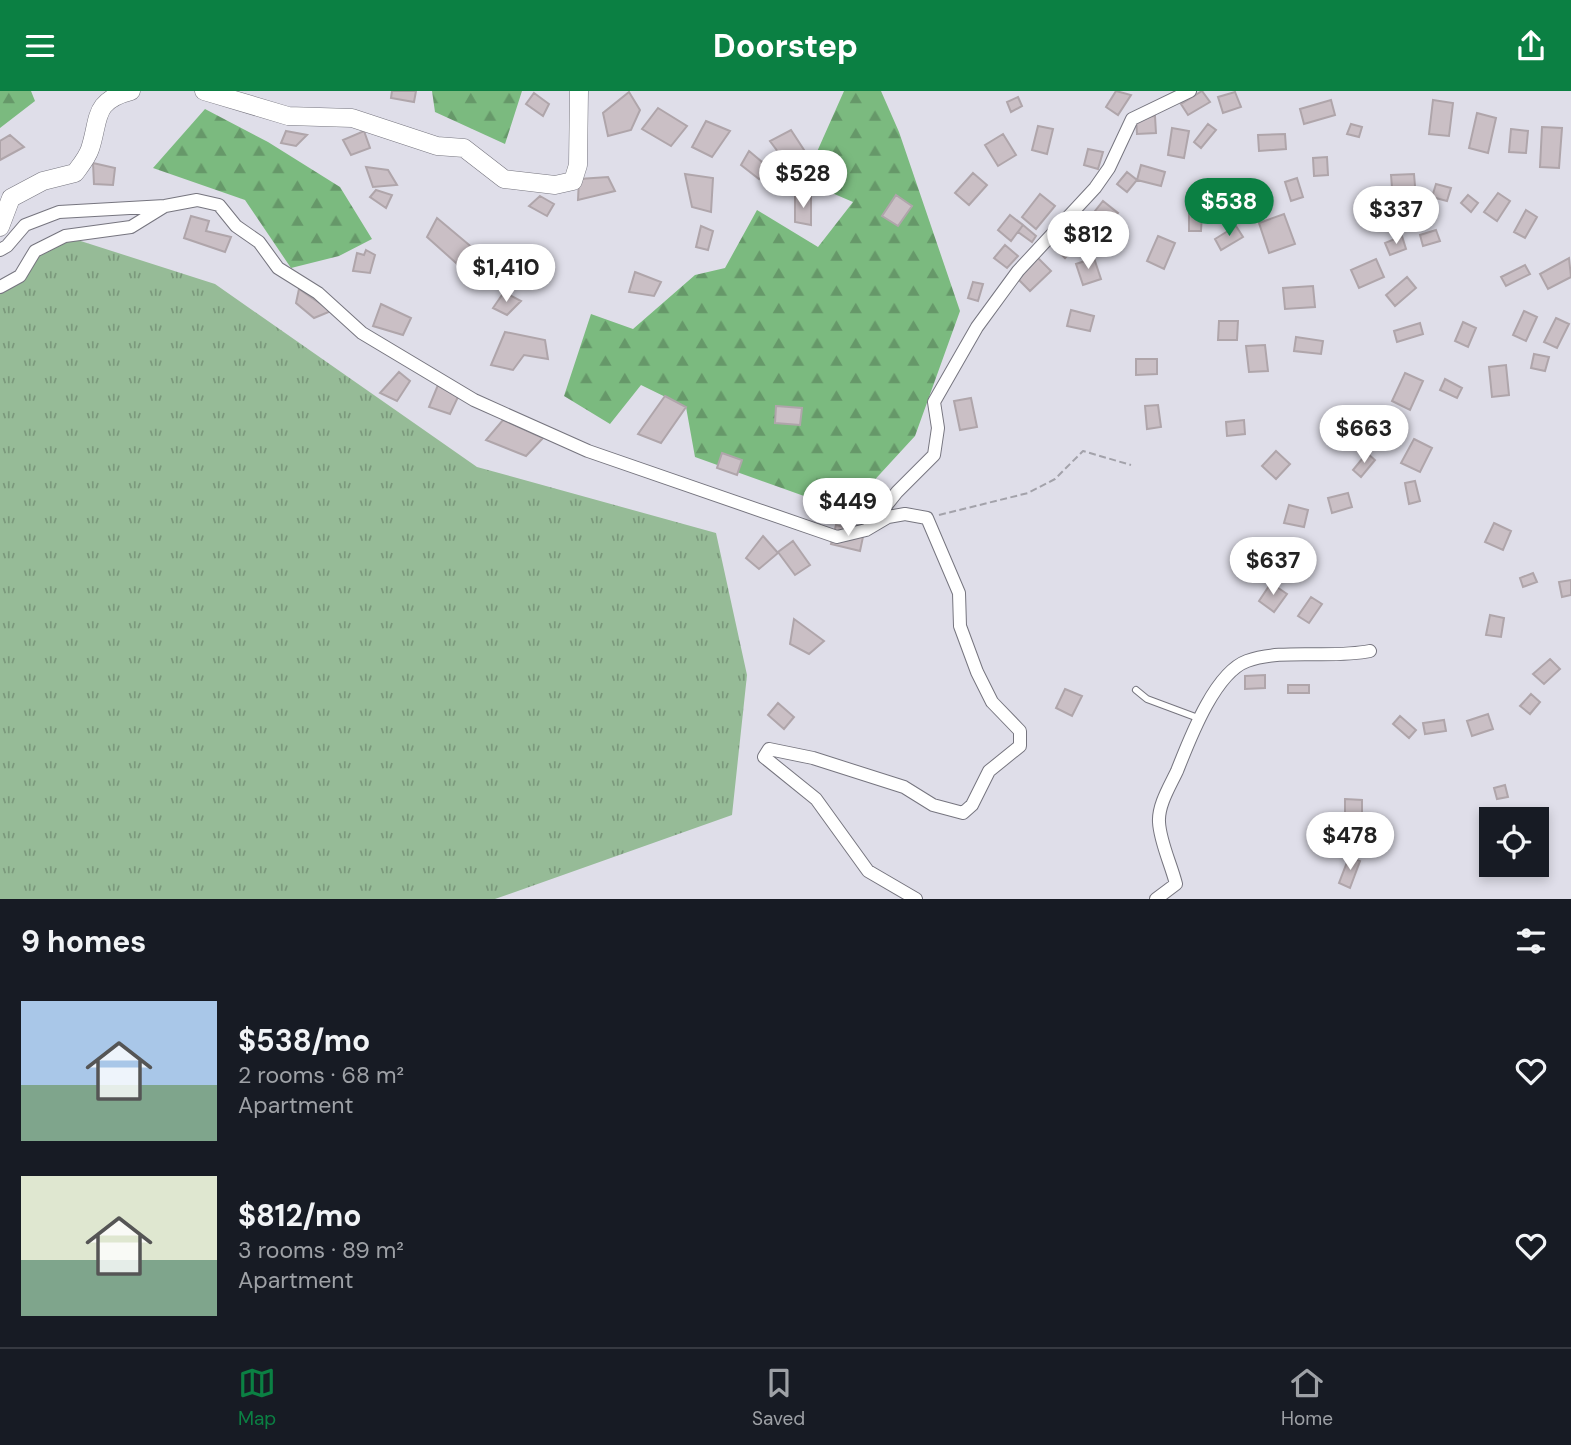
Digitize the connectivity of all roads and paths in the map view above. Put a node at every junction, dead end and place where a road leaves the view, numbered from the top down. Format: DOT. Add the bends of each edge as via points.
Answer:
graph roads {
  1 [pos="131,91"];
  2 [pos="204,91"];
  3 [pos="579,91"];
  4 [pos="1190,91"];
  5 [pos="165,206"];
  6 [pos="0,227"];
  7 [pos="0,250"];
  8 [pos="0,288"];
  9 [pos="1131,465"];
  10 [pos="928,518"];
  11 [pos="866,530"];
  12 [pos="1370,651"];
  13 [pos="1136,690"];
  14 [pos="1198,718"];
  15 [pos="916,899"];
  16 [pos="1156,899"];
  1 -- 6 [label="street" via="112,96 96,116 90,151 75,173 43,181 11,198"];
  2 -- 3 [label="street" via="288,116 352,118 437,146 464,148 504,179 555,185 573,181 578,165"];
  4 -- 11 [label="street" via="1132,120 1095,188 1018,271 977,327 934,402 938,428 934,455"];
  5 -- 7 [label="street" via="59,212 25,225"];
  5 -- 8 [label="street" via="131,227 65,236 35,251 20,276"];
  5 -- 11 [label="street" via="197,200 219,205 236,226 259,242 278,268 318,293 362,333 474,400 588,451 791,523 837,537"];
  9 -- 10 [label="path" via="1083,451 1055,479 1028,493"];
  10 -- 11 [label="street" via="888,517"];
  10 -- 15 [label="street" via="959,593 960,626 977,672 992,702 1020,731 1020,745 989,771 963,813 933,805 904,787 813,758 769,749 764,757 816,799 868,871"];
  12 -- 14 [label="street" via="1247,661 1233,671"];
  13 -- 14 [label="lane" via="1147,699"];
  14 -- 16 [label="street" via="1159,819 1176,884"];
}
